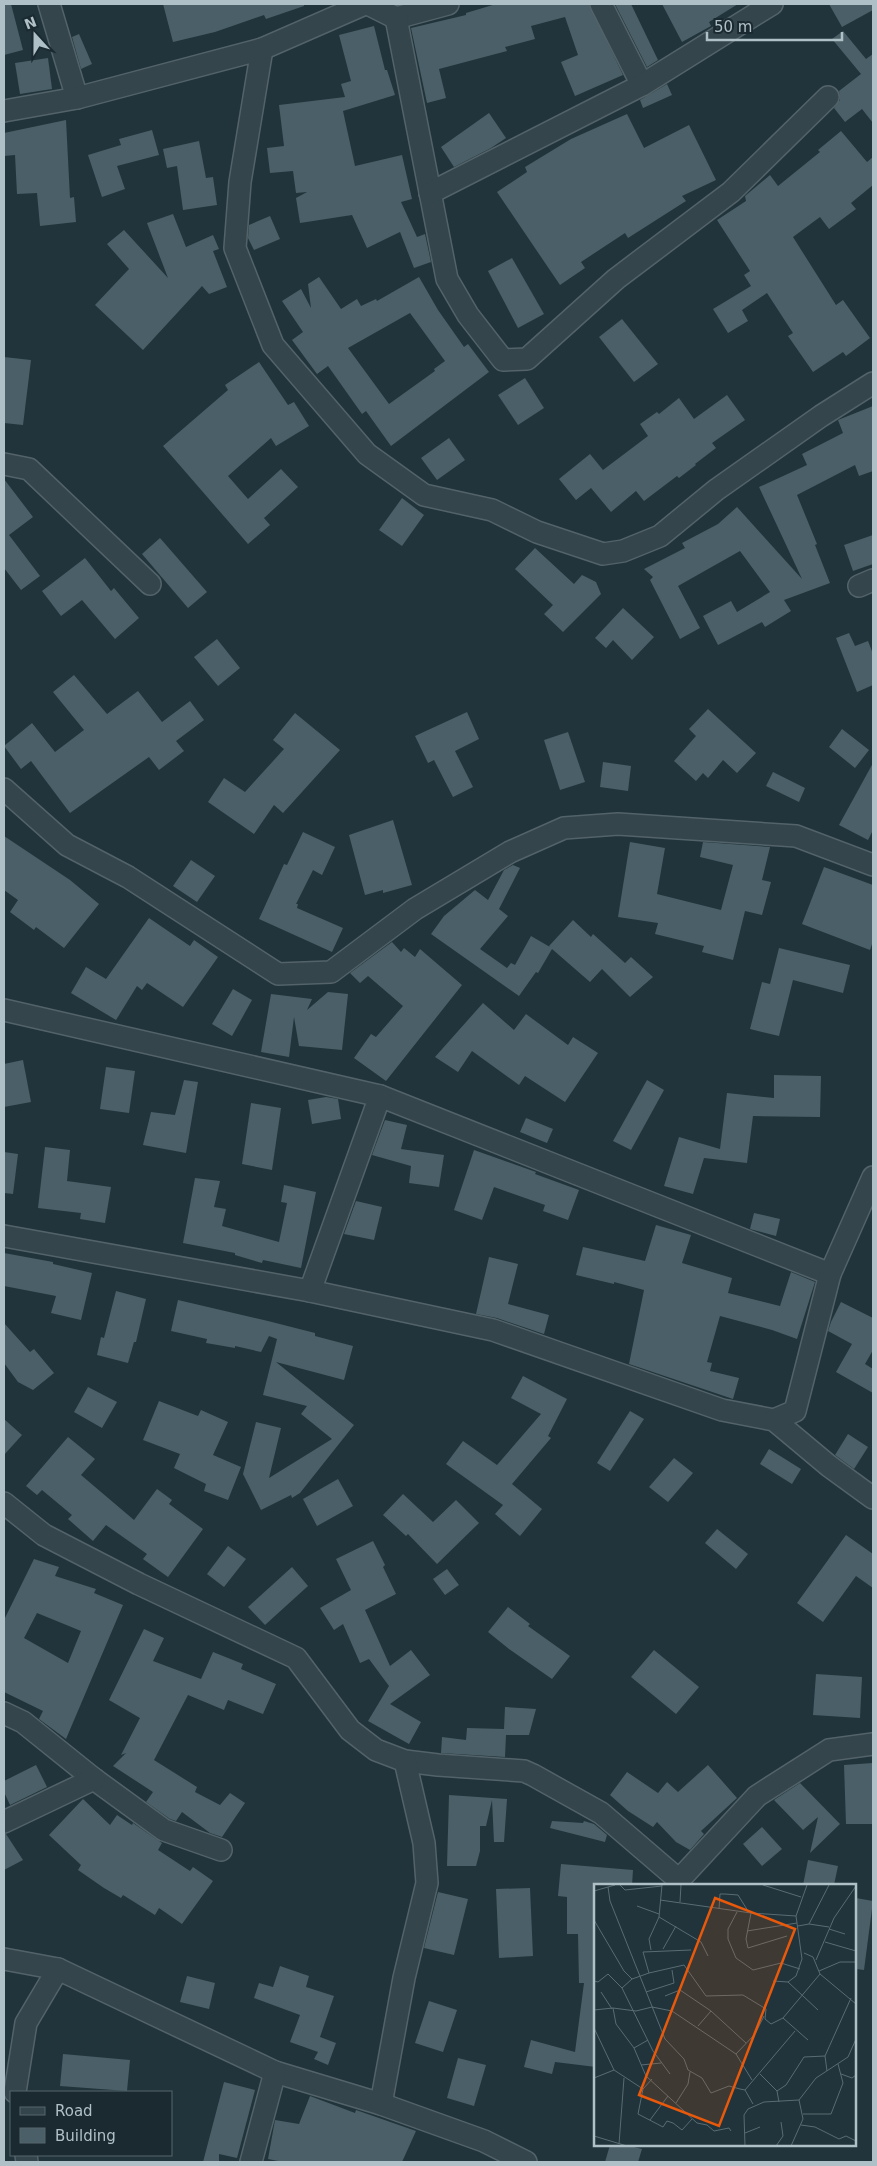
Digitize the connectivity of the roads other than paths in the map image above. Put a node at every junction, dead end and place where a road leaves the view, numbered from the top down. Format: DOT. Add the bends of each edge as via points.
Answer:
graph roads {
  1 [pos="49,4"];
  2 [pos="366,4"];
  3 [pos="448,4"];
  4 [pos="601,4"];
  5 [pos="772,4"];
  6 [pos="396,18"];
  7 [pos="262,50"];
  8 [pos="642,86"];
  9 [pos="828,97"];
  10 [pos="77,98"];
  11 [pos="4,111"];
  12 [pos="430,194"];
  13 [pos="873,383"];
  14 [pos="4,464"];
  15 [pos="150,584"];
  16 [pos="4,788"];
  17 [pos="873,865"];
  18 [pos="4,1010"];
  19 [pos="380,1096"];
  20 [pos="873,1177"];
  21 [pos="4,1236"];
  22 [pos="830,1274"];
  23 [pos="310,1291"];
  24 [pos="774,1420"];
  25 [pos="873,1498"];
  26 [pos="4,1503"];
  27 [pos="4,1713"];
  28 [pos="873,1744"];
  29 [pos="405,1761"];
  30 [pos="94,1779"];
  31 [pos="4,1822"];
  32 [pos="221,1850"];
  33 [pos="4,1958"];
  34 [pos="58,1969"];
  35 [pos="275,2072"];
  36 [pos="11,2087"];
  37 [pos="381,2104"];
  38 [pos="251,2162"];
  39 [pos="526,2162"];
  1 -- 10 [label="street"];
  2 -- 6 [label="street"];
  2 -- 7 [label="street"];
  3 -- 6 [label="street"];
  4 -- 8 [label="street"];
  5 -- 8 [label="street"];
  6 -- 12 [label="street"];
  7 -- 10 [label="street"];
  7 -- 13 [label="street" via="240,182 234,248 273,345 367,454 424,495 492,510 537,532 603,554 623,551 660,536 716,490"];
  8 -- 12 [label="street"];
  9 -- 12 [label="street" via="732,192 616,279 526,359 504,360 468,315 447,279"];
  10 -- 11 [label="street"];
  14 -- 15 [label="street" via="29,469"];
  16 -- 17 [label="street" via="67,845 128,877 278,974 331,972 415,908 510,852 564,828 618,824 796,836"];
  18 -- 19 [label="street"];
  19 -- 22 [label="street"];
  19 -- 23 [label="street"];
  20 -- 22 [label="street"];
  21 -- 23 [label="street"];
  22 -- 24 [label="street" via="795,1411"];
  23 -- 24 [label="street" via="493,1330 722,1410"];
  24 -- 25 [label="street"];
  26 -- 29 [label="street" via="44,1535 296,1658 350,1730 376,1750"];
  27 -- 30 [label="street" via="23,1722"];
  28 -- 29 [label="street" via="829,1750 757,1796 679,1880 601,1813 524,1771"];
  29 -- 37 [label="street" via="424,1843 427,1883 404,1978"];
  30 -- 31 [label="street"];
  30 -- 32 [label="street" via="164,1830"];
  33 -- 34 [label="street"];
  34 -- 35 [label="street"];
  34 -- 36 [label="street" via="26,2023"];
  35 -- 37 [label="street"];
  35 -- 38 [label="street"];
  37 -- 39 [label="street" via="484,2141"];
}
